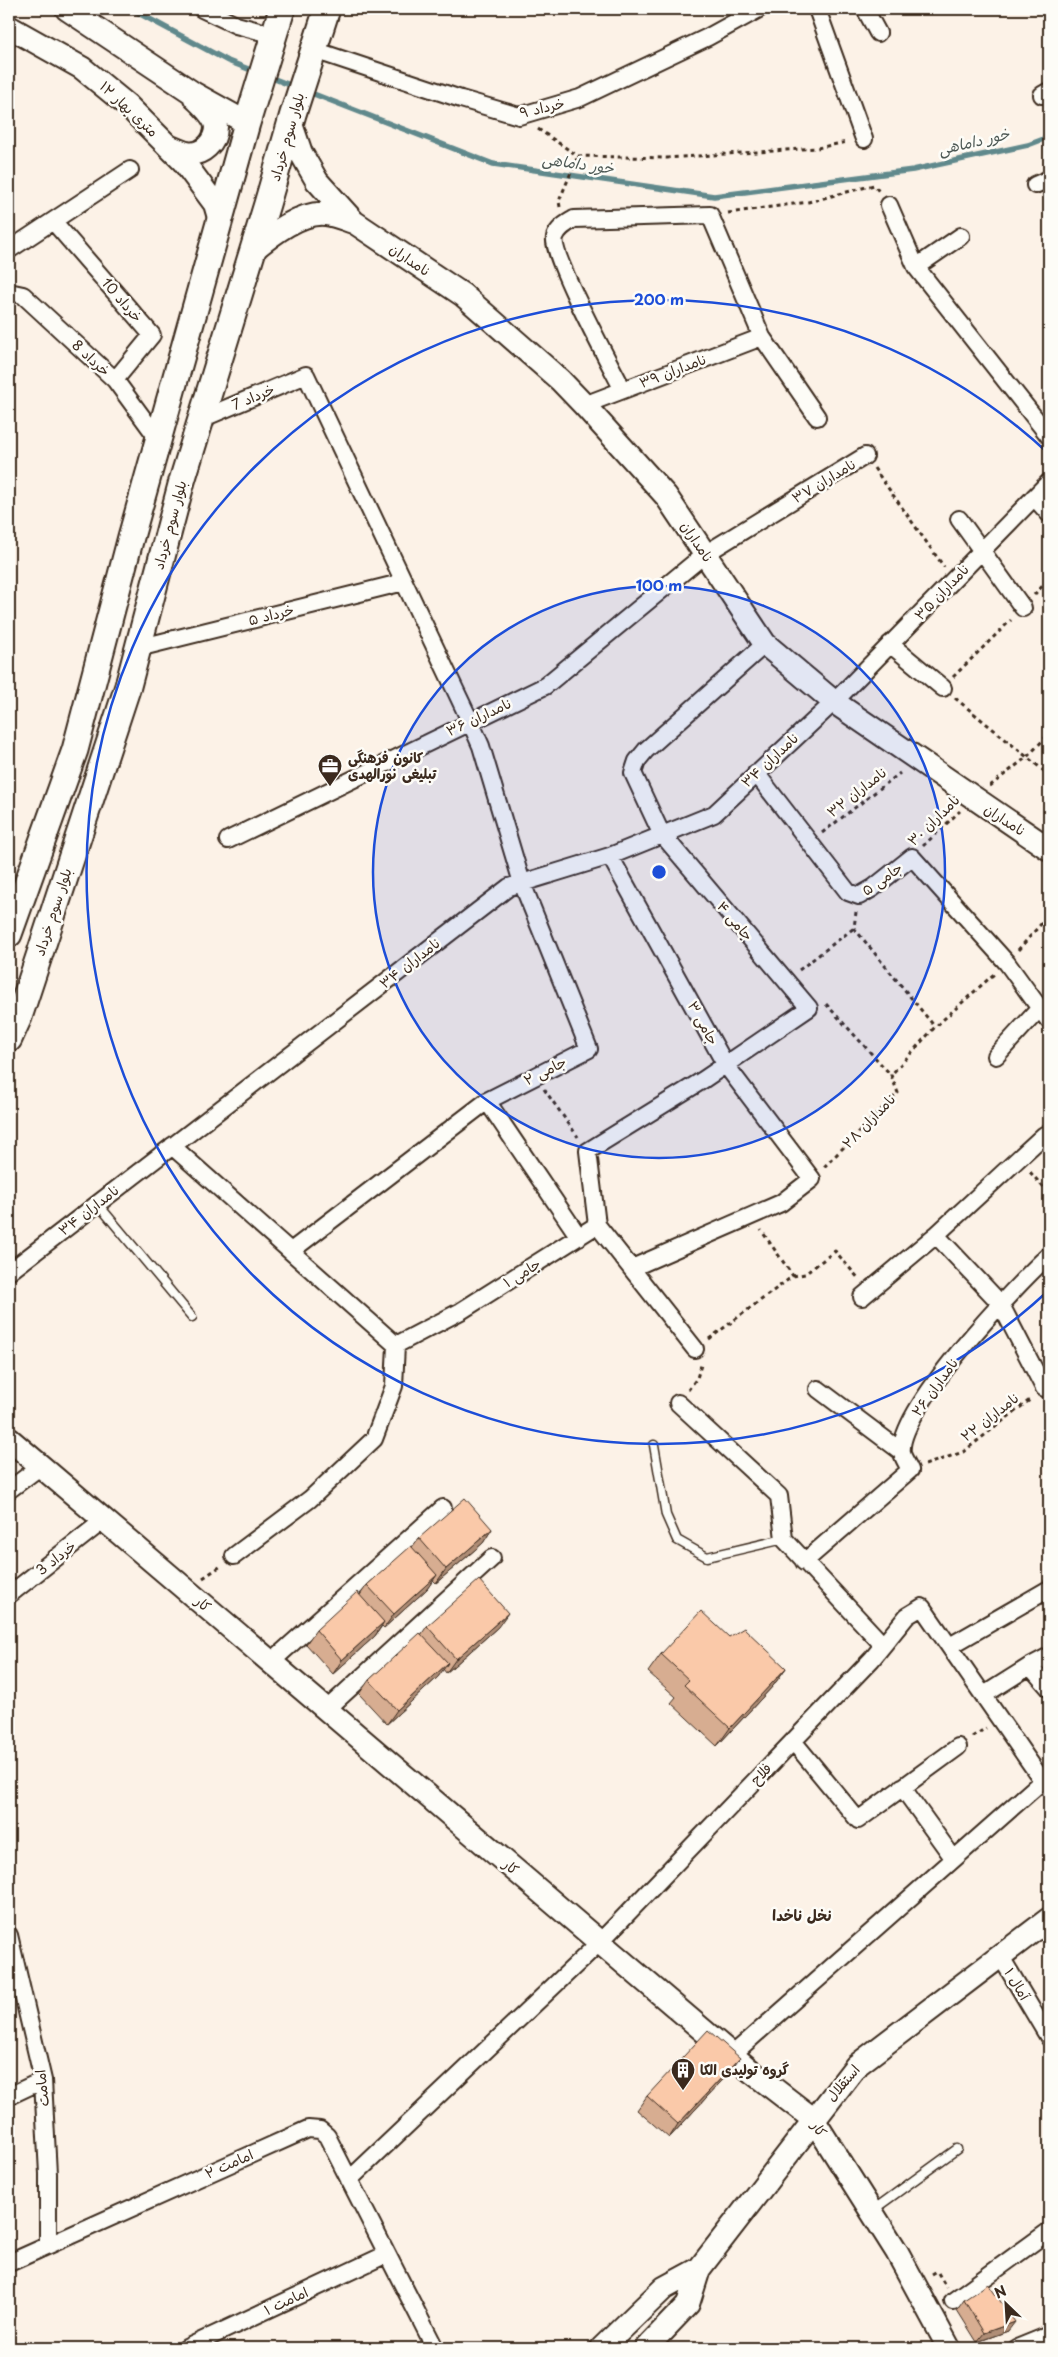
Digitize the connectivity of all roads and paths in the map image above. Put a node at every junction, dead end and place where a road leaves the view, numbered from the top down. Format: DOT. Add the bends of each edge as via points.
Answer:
graph roads {
  1 [pos="67,9"];
  2 [pos="202,9"];
  3 [pos="282,9"];
  4 [pos="327,9"];
  5 [pos="759,9"];
  6 [pos="817,9"];
  7 [pos="865,9"];
  8 [pos="9,27"];
  9 [pos="878,33"];
  10 [pos="272,43"];
  11 [pos="311,56"];
  12 [pos="185,87"];
  13 [pos="250,112"];
  14 [pos="519,116"];
  15 [pos="292,119"];
  16 [pos="864,139"];
  17 [pos="165,144"];
  18 [pos="578,156"];
  19 [pos="130,170"];
  20 [pos="889,205"];
  21 [pos="710,215"];
  22 [pos="53,221"];
  23 [pos="220,221"];
  24 [pos="354,222"];
  25 [pos="562,226"];
  26 [pos="961,236"];
  27 [pos="9,250"];
  28 [pos="253,250"];
  29 [pos="916,267"];
  30 [pos="9,292"];
  31 [pos="762,337"];
  32 [pos="114,380"];
  33 [pos="623,390"];
  34 [pos="584,405"];
  35 [pos="817,417"];
  36 [pos="201,419"];
  37 [pos="1049,436"];
  38 [pos="159,440"];
  39 [pos="865,456"];
  40 [pos="1049,482"];
  41 [pos="1034,497"];
  42 [pos="1049,514"];
  43 [pos="959,519"];
  44 [pos="131,537"];
  45 [pos="164,550"];
  46 [pos="981,552"];
  47 [pos="705,554"];
  48 [pos="1049,579"];
  49 [pos="953,580"];
  50 [pos="404,582"];
  51 [pos="1022,608"];
  52 [pos="766,644"];
  53 [pos="890,644"];
  54 [pos="138,648"];
  55 [pos="943,688"];
  56 [pos="834,702"];
  57 [pos="470,721"];
  58 [pos="1049,734"];
  59 [pos="1028,757"];
  60 [pos="918,758"];
  61 [pos="756,773"];
  62 [pos="1049,776"];
  63 [pos="973,798"];
  64 [pos="661,833"];
  65 [pos="228,840"];
  66 [pos="810,843"];
  67 [pos="1049,849"];
  68 [pos="610,856"];
  69 [pos="912,857"];
  70 [pos="522,883"];
  71 [pos="859,896"];
  72 [pos="1049,915"];
  73 [pos="854,928"];
  74 [pos="9,931"];
  75 [pos="1007,963"];
  76 [pos="785,980"];
  77 [pos="808,1008"];
  78 [pos="1045,1015"];
  79 [pos="935,1027"];
  80 [pos="9,1040"];
  81 [pos="996,1056"];
  82 [pos="725,1064"];
  83 [pos="891,1075"];
  84 [pos="535,1076"];
  85 [pos="487,1101"];
  86 [pos="1044,1135"];
  87 [pos="172,1146"];
  88 [pos="588,1151"];
  89 [pos="1019,1159"];
  90 [pos="812,1179"];
  91 [pos="1049,1194"];
  92 [pos="98,1203"];
  93 [pos="750,1215"];
  94 [pos="597,1225"];
  95 [pos="936,1235"];
  96 [pos="579,1237"];
  97 [pos="291,1251"];
  98 [pos="1049,1255"];
  99 [pos="632,1268"];
  100 [pos="9,1272"];
  101 [pos="793,1276"];
  102 [pos="865,1294"];
  103 [pos="1000,1303"];
  104 [pos="192,1317"];
  105 [pos="396,1345"];
  106 [pos="695,1349"];
  107 [pos="1044,1388"];
  108 [pos="818,1389"];
  109 [pos="678,1403"];
  110 [pos="9,1439"];
  111 [pos="654,1445"];
  112 [pos="902,1452"];
  113 [pos="41,1466"];
  114 [pos="910,1470"];
  115 [pos="9,1490"];
  116 [pos="443,1508"];
  117 [pos="104,1520"];
  118 [pos="784,1539"];
  119 [pos="234,1556"];
  120 [pos="492,1558"];
  121 [pos="804,1562"];
  122 [pos="1049,1589"];
  123 [pos="187,1590"];
  124 [pos="9,1595"];
  125 [pos="883,1646"];
  126 [pos="950,1646"];
  127 [pos="1049,1656"];
  128 [pos="271,1662"];
  129 [pos="1030,1666"];
  130 [pos="1049,1688"];
  131 [pos="984,1695"];
  132 [pos="326,1710"];
  133 [pos="1001,1718"];
  134 [pos="793,1741"];
  135 [pos="958,1747"];
  136 [pos="1045,1777"];
  137 [pos="902,1787"];
  138 [pos="954,1859"];
  139 [pos="1049,1919"];
  140 [pos="9,1936"];
  141 [pos="600,1942"];
  142 [pos="1001,1957"];
  143 [pos="1049,2038"];
  144 [pos="732,2055"];
  145 [pos="43,2080"];
  146 [pos="9,2096"];
  147 [pos="813,2119"];
  148 [pos="957,2149"];
  149 [pos="349,2180"];
  150 [pos="871,2211"];
  151 [pos="1049,2231"];
  152 [pos="48,2244"];
  153 [pos="387,2254"];
  154 [pos="9,2263"];
  155 [pos="699,2269"];
  156 [pos="953,2301"];
  157 [pos="1045,2340"];
  158 [pos="186,2348"];
  159 [pos="435,2348"];
  160 [pos="602,2348"];
  161 [pos="646,2348"];
  162 [pos="949,2348"];
  163 [pos="1017,2348"];
  1 -- 12 [label="street"];
  2 -- 10 [label="street"];
  3 -- 10 [label="main road"];
  4 -- 11 [label="main road, بلوار سوم خرداد"];
  5 -- 14 [label="street, خرداد ۹" via="580,98"];
  6 -- 16 [label="street"];
  7 -- 9 [label="street"];
  8 -- 17 [label="street, ۱۲ متری بهار" via="82,68 108,87"];
  10 -- 13 [label="main road"];
  11 -- 14 [label="street, خرداد ۹"];
  11 -- 15 [label="main road, بلوار سوم خرداد"];
  12 -- 13 [label="street"];
  12 -- 17 [label="street" via="212,117 216,127 212,142 203,150 188,154"];
  13 -- 23 [label="main road"];
  14 -- 18 [label="path"];
  15 -- 24 [label="street, نامداران" via="301,153 317,181"];
  15 -- 28 [label="main road, بلوار سوم خرداد"];
  16 -- 18 [label="path" via="818,148 667,158"];
  17 -- 23 [label="street, ۱۲ متری بهار" via="202,184 215,204"];
  18 -- 25 [label="path" via="559,201"];
  19 -- 22 [label="street"];
  20 -- 21 [label="path" via="874,185 808,202"];
  20 -- 29 [label="street"];
  21 -- 25 [label="street" via="574,219"];
  21 -- 31 [label="street"];
  22 -- 27 [label="street"];
  22 -- 32 [label="street, خرداد 10" via="152,335"];
  23 -- 38 [label="main road"];
  24 -- 28 [label="street, نامداران" via="325,214 302,218 274,232"];
  24 -- 34 [label="street, نامداران" via="463,295"];
  25 -- 33 [label="street" via="554,238 557,253"];
  26 -- 29 [label="street"];
  28 -- 36 [label="main road, بلوار سوم خرداد"];
  29 -- 37 [label="street"];
  30 -- 32 [label="street, خرداد 8" via="23,296"];
  31 -- 33 [label="street, نامداران ۳۹"];
  31 -- 35 [label="street"];
  32 -- 38 [label="street, خرداد 8"];
  33 -- 34 [label="street, نامداران ۳۹"];
  34 -- 47 [label="street, نامداران" via="666,496"];
  36 -- 45 [label="main road, بلوار سوم خرداد"];
  36 -- 50 [label="street, خرداد 7" via="306,375"];
  38 -- 44 [label="main road"];
  39 -- 47 [label="street, نامداران ۳۷"];
  39 -- 49 [label="path, نامداران ۳۷"];
  40 -- 41 [label="street, نامداران ۳۵"];
  41 -- 42 [label="street"];
  41 -- 46 [label="street, نامداران ۳۵"];
  43 -- 46 [label="street"];
  44 -- 45 [label="main road"];
  44 -- 74 [label="main road" via="75,750"];
  45 -- 54 [label="main road, بلوار سوم خرداد"];
  46 -- 49 [label="street, نامداران ۳۵"];
  46 -- 51 [label="street"];
  47 -- 52 [label="street, نامداران"];
  47 -- 57 [label="street, نامداران ۳۶" via="545,686"];
  48 -- 51 [label="path"];
  49 -- 53 [label="street, نامداران ۳۵"];
  50 -- 54 [label="street, خرداد ۵"];
  50 -- 57 [label="street"];
  51 -- 55 [label="path"];
  52 -- 56 [label="street, نامداران"];
  52 -- 64 [label="street, جامی ۴" via="637,761 633,774"];
  53 -- 55 [label="street"];
  53 -- 56 [label="street, نامداران ۳۵"];
  54 -- 80 [label="main road, بلوار سوم خرداد"];
  55 -- 59 [label="path"];
  56 -- 60 [label="street, نامداران"];
  56 -- 61 [label="street, نامداران ۳۴"];
  57 -- 65 [label="street, نامداران ۳۶"];
  57 -- 70 [label="street" via="481,746"];
  58 -- 59 [label="path, نامداران ۳۰"];
  59 -- 62 [label="path"];
  59 -- 63 [label="path, نامداران ۳۰"];
  60 -- 63 [label="street, نامداران"];
  60 -- 66 [label="path, نامداران ۳۲"];
  61 -- 64 [label="street, نامداران ۳۴" via="714,814"];
  61 -- 66 [label="street, جامی ۵"];
  63 -- 67 [label="street, نامداران"];
  63 -- 69 [label="path, نامداران ۳۰"];
  64 -- 68 [label="street, نامداران ۳۴"];
  64 -- 76 [label="street, جامی ۴"];
  66 -- 71 [label="street, جامی ۵" via="848,892"];
  68 -- 70 [label="street, نامداران ۳۴"];
  68 -- 82 [label="street, جامی ۳"];
  69 -- 71 [label="street, جامی ۵"];
  69 -- 75 [label="street, جامی ۵"];
  70 -- 84 [label="street, جامی ۲" via="589,1048"];
  70 -- 87 [label="street, نامداران ۳۴" via="509,888"];
  71 -- 73 [label="path"];
  72 -- 75 [label="path, نامداران ۲۸"];
  73 -- 76 [label="path"];
  73 -- 79 [label="path"];
  75 -- 78 [label="street, جامی ۵"];
  75 -- 79 [label="path, نامداران ۲۸"];
  76 -- 77 [label="street, جامی ۴"];
  77 -- 82 [label="street"];
  77 -- 83 [label="path" via="827,1004"];
  78 -- 81 [label="street"];
  79 -- 83 [label="path, نامداران ۲۸"];
  82 -- 88 [label="street"];
  82 -- 90 [label="street, جامی ۳"];
  83 -- 90 [label="path, نامداران ۲۸" via="898,1093"];
  84 -- 85 [label="street, جامی ۲"];
  84 -- 88 [label="path"];
  85 -- 96 [label="street"];
  85 -- 97 [label="street, جامی ۲"];
  86 -- 89 [label="street"];
  87 -- 92 [label="street, نامداران ۳۴"];
  87 -- 97 [label="street"];
  88 -- 94 [label="street"];
  89 -- 91 [label="path"];
  89 -- 95 [label="street"];
  90 -- 93 [label="street" via="781,1203"];
  92 -- 100 [label="street, نامداران ۳۴"];
  92 -- 104 [label="lane"];
  93 -- 99 [label="street"];
  93 -- 101 [label="path"];
  94 -- 96 [label="street, جامی ۱"];
  94 -- 99 [label="street"];
  95 -- 102 [label="street"];
  95 -- 103 [label="street"];
  96 -- 105 [label="street, جامی ۱" via="461,1311"];
  97 -- 105 [label="street"];
  98 -- 103 [label="street, نامداران ۲۶"];
  99 -- 106 [label="street"];
  101 -- 102 [label="path" via="805,1274 835,1251"];
  101 -- 106 [label="path"];
  103 -- 107 [label="street"];
  103 -- 112 [label="street, نامداران ۲۶" via="942,1374 908,1425"];
  105 -- 119 [label="street" via="394,1386 374,1439 310,1499"];
  106 -- 109 [label="path" via="700,1371"];
  107 -- 114 [label="path, نامداران ۲۲" via="963,1452"];
  108 -- 112 [label="street"];
  109 -- 118 [label="street" via="779,1496"];
  110 -- 113 [label="street, کار"];
  111 -- 118 [label="lane" via="666,1515 677,1540 707,1557"];
  112 -- 114 [label="street"];
  113 -- 115 [label="street"];
  113 -- 117 [label="street, کار"];
  114 -- 121 [label="street"];
  116 -- 128 [label="street"];
  117 -- 123 [label="street, کار"];
  117 -- 124 [label="street, خرداد 3"];
  118 -- 121 [label="street"];
  119 -- 123 [label="path"];
  120 -- 132 [label="street"];
  121 -- 125 [label="street"];
  122 -- 126 [label="street"];
  123 -- 128 [label="street, کار"];
  125 -- 126 [label="street, فلاح" via="907,1616 922,1607"];
  125 -- 134 [label="street, فلاح"];
  126 -- 131 [label="street"];
  127 -- 129 [label="street"];
  128 -- 132 [label="street, کار"];
  129 -- 130 [label="street"];
  129 -- 131 [label="street"];
  131 -- 133 [label="street"];
  132 -- 141 [label="street, کار"];
  133 -- 135 [label="path"];
  133 -- 136 [label="street"];
  134 -- 137 [label="street" via="858,1820"];
  134 -- 141 [label="street, فلاح"];
  135 -- 137 [label="street"];
  136 -- 138 [label="street"];
  137 -- 138 [label="street"];
  138 -- 144 [label="street"];
  139 -- 142 [label="street, استقلال"];
  140 -- 145 [label="street, امامت"];
  141 -- 144 [label="street, کار"];
  141 -- 149 [label="street, فلاح"];
  142 -- 143 [label="street, آمال ۱"];
  142 -- 147 [label="street, استقلال" via="856,2066"];
  144 -- 147 [label="street, کار"];
  145 -- 146 [label="street"];
  145 -- 152 [label="street, امامت"];
  147 -- 150 [label="street, کار"];
  147 -- 155 [label="street, استقلال"];
  148 -- 150 [label="lane"];
  149 -- 152 [label="street, امامت ۲" via="327,2136 320,2130 308,2129"];
  149 -- 153 [label="street, امامت ۲"];
  150 -- 162 [label="street, کار"];
  151 -- 156 [label="street"];
  152 -- 154 [label="street, امامت ۲"];
  153 -- 158 [label="street, امامت ۱"];
  153 -- 159 [label="street, امامت ۲"];
  155 -- 160 [label="street, استقلال" via="664,2288"];
  155 -- 161 [label="street, استقلال" via="688,2304"];
  157 -- 163 [label="street"];
}
